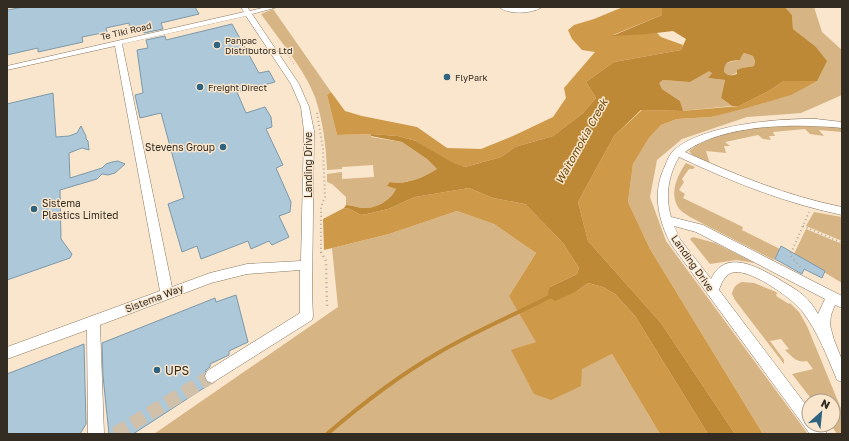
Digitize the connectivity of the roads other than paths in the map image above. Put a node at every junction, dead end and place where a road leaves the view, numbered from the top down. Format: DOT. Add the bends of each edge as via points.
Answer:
graph roads {
  1 [pos="275,7"];
  2 [pos="502,7"];
  3 [pos="539,7"];
  4 [pos="246,10"];
  5 [pos="118,42"];
  6 [pos="7,68"];
  7 [pos="842,125"];
  8 [pos="678,153"];
  9 [pos="842,211"];
  10 [pos="666,220"];
  11 [pos="307,265"];
  12 [pos="712,291"];
  13 [pos="167,294"];
  14 [pos="837,299"];
  15 [pos="93,322"];
  16 [pos="825,335"];
  17 [pos="7,354"];
  18 [pos="842,375"];
  19 [pos="212,376"];
  20 [pos="801,410"];
  21 [pos="96,434"];
  1 -- 4 [label="street, Te Tiki Road"];
  2 -- 3 [label="street" via="516,10"];
  4 -- 5 [label="street, Te Tiki Road"];
  4 -- 11 [label="street, Landing Drive" via="287,71 305,107 309,130"];
  5 -- 6 [label="street, Te Tiki Road"];
  5 -- 13 [label="street"];
  7 -- 8 [label="street, Landing Drive" via="812,122 752,127 699,140"];
  8 -- 9 [label="street" via="759,189 800,202"];
  8 -- 10 [label="street, Landing Drive" via="665,176 662,192"];
  10 -- 12 [label="street, Landing Drive" via="675,241"];
  10 -- 14 [label="street" via="700,228"];
  11 -- 13 [label="street, Sistema Way" via="229,273"];
  11 -- 19 [label="street, Landing Drive" via="307,316"];
  12 -- 16 [label="street" via="715,280 725,270 735,266 746,267 797,297"];
  12 -- 20 [label="street, Landing Drive"];
  13 -- 15 [label="street, Sistema Way"];
  14 -- 16 [label="street" via="824,317"];
  15 -- 17 [label="street, Sistema Way"];
  15 -- 21 [label="street"];
  16 -- 18 [label="street"];
}
